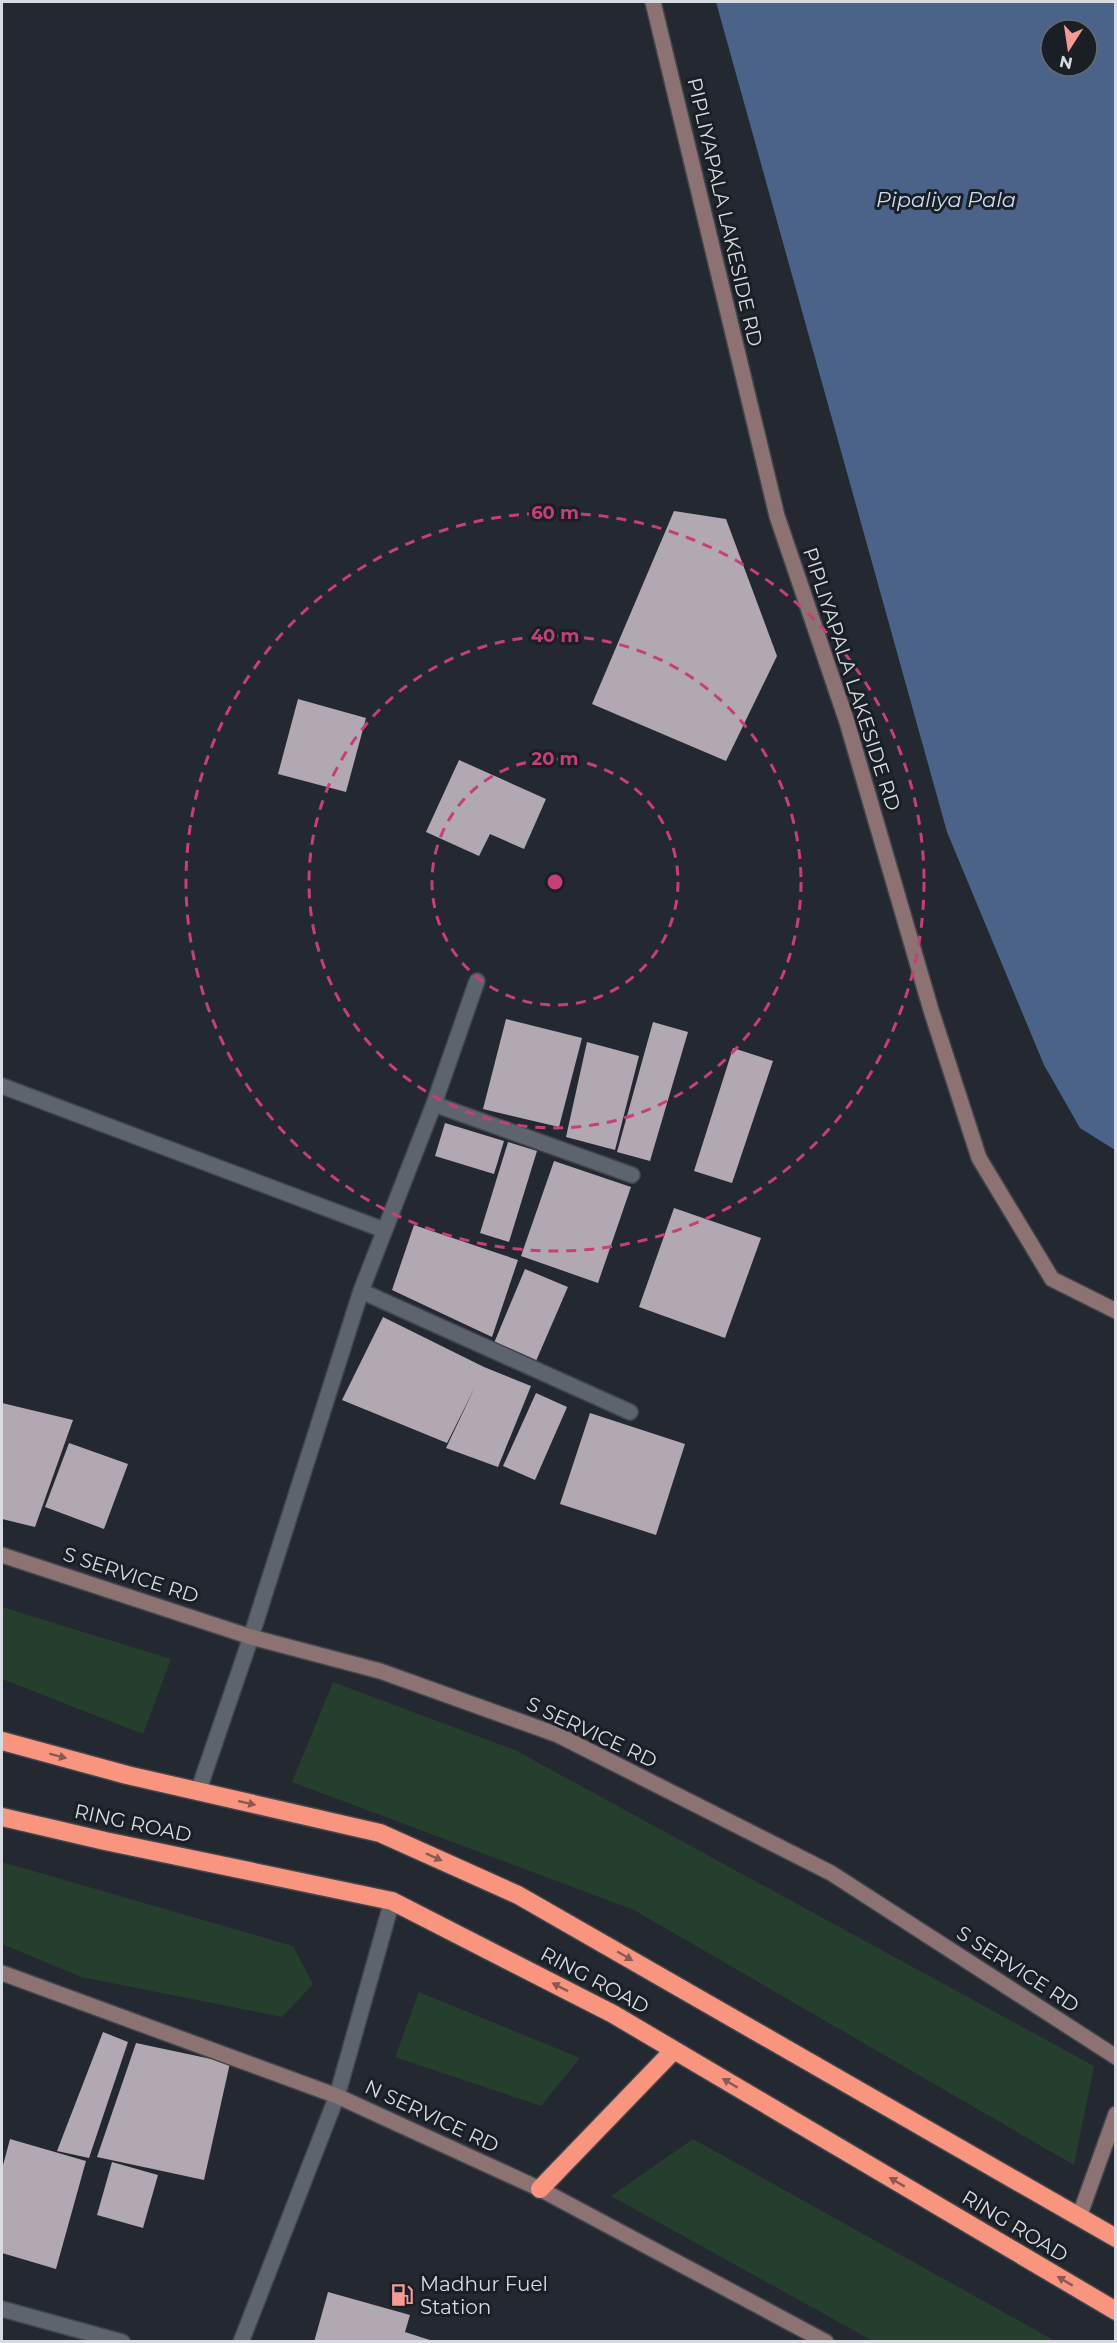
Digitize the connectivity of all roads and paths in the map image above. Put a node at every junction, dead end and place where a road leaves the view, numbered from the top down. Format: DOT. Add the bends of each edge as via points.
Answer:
graph roads {
  1 [pos="653,2"];
  2 [pos="477,981"];
  3 [pos="2,1086"];
  4 [pos="434,1104"];
  5 [pos="632,1175"];
  6 [pos="384,1230"];
  7 [pos="361,1292"];
  8 [pos="1116,1311"];
  9 [pos="630,1412"];
  10 [pos="2,1555"];
  11 [pos="251,1636"];
  12 [pos="2,1741"];
  13 [pos="198,1792"];
  14 [pos="2,1817"];
  15 [pos="392,1901"];
  16 [pos="2,1973"];
  17 [pos="674,2050"];
  18 [pos="1116,2057"];
  19 [pos="337,2096"];
  20 [pos="1116,2114"];
  21 [pos="540,2189"];
  22 [pos="1079,2217"];
  23 [pos="1116,2238"];
  24 [pos="2,2309"];
  25 [pos="1116,2311"];
  26 [pos="122,2342"];
  27 [pos="241,2342"];
  28 [pos="826,2342"];
  1 -- 8 [label="street, PIPLIYAPALA LAKESIDE RD" via="777,516 847,722 931,1010 979,1158 1052,1279"];
  2 -- 4 [label="street"];
  3 -- 6 [label="street"];
  4 -- 5 [label="street"];
  4 -- 6 [label="street"];
  6 -- 7 [label="street"];
  7 -- 9 [label="street"];
  7 -- 11 [label="street"];
  10 -- 11 [label="street, S SERVICE RD"];
  11 -- 13 [label="street"];
  11 -- 18 [label="street, S SERVICE RD" via="380,1671 558,1734 831,1874"];
  12 -- 13 [label="highway, RING ROAD, one-way"];
  13 -- 22 [label="highway, RING ROAD, one-way" via="380,1833 518,1895"];
  14 -- 15 [label="highway, RING ROAD"];
  17 -- 15 [label="highway, RING ROAD, one-way" via="613,2014"];
  15 -- 19 [label="street"];
  16 -- 19 [label="street, N SERVICE RD"];
  17 -- 21 [label="highway"];
  25 -- 17 [label="highway, RING ROAD, one-way"];
  19 -- 21 [label="street, N SERVICE RD"];
  19 -- 27 [label="street"];
  20 -- 22 [label="street"];
  21 -- 28 [label="street, N SERVICE RD"];
  22 -- 23 [label="highway, RING ROAD"];
  24 -- 26 [label="street"];
}
